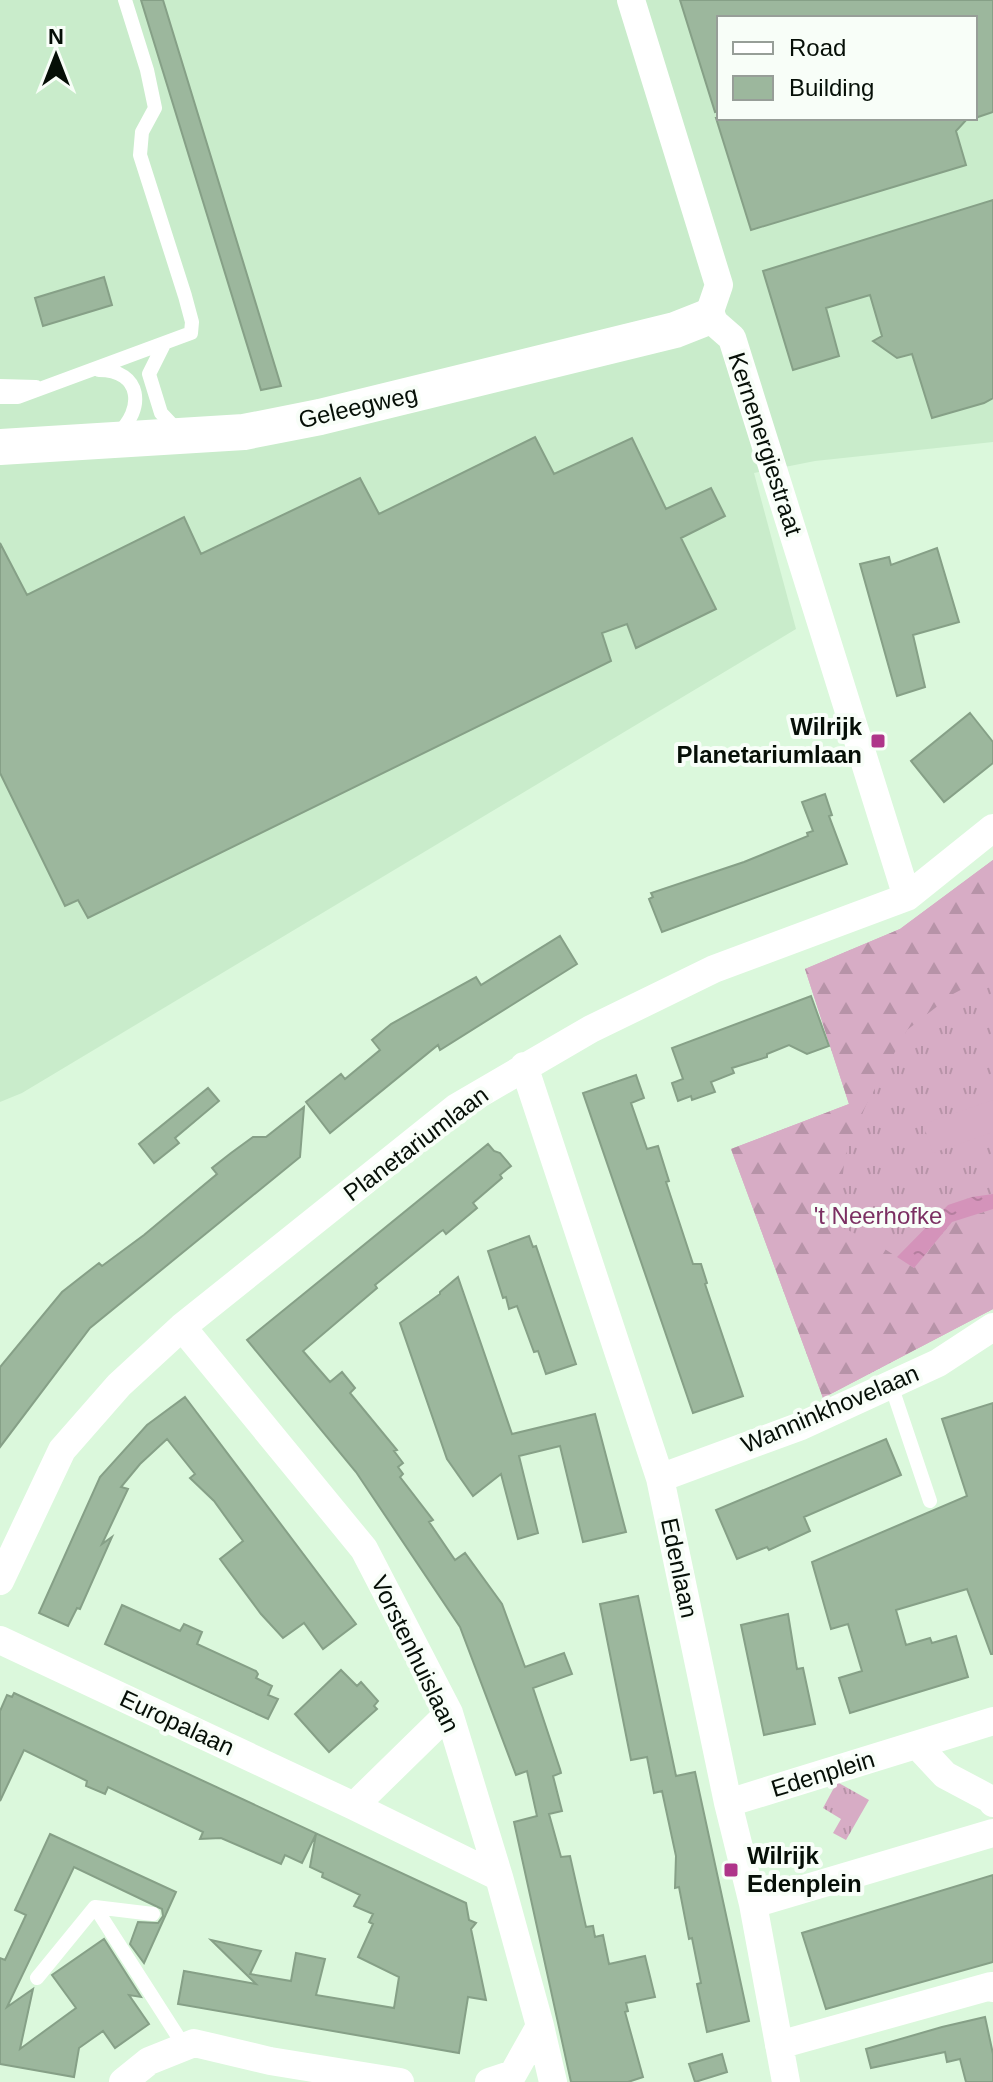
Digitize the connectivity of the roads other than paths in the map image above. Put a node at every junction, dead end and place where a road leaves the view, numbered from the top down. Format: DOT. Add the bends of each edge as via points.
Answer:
graph roads {
  1 [pos="125,0"];
  2 [pos="631,0"];
  3 [pos="708,317"];
  4 [pos="164,344"];
  5 [pos="91,370"];
  6 [pos="0,386"];
  7 [pos="40,387"];
  8 [pos="0,397"];
  9 [pos="183,437"];
  10 [pos="109,440"];
  11 [pos="0,447"];
  12 [pos="993,828"];
  13 [pos="907,897"];
  14 [pos="524,1066"];
  15 [pos="182,1327"];
  16 [pos="993,1327"];
  17 [pos="891,1385"];
  18 [pos="660,1478"];
  19 [pos="930,1501"];
  20 [pos="0,1581"];
  21 [pos="0,1640"];
  22 [pos="449,1713"];
  23 [pos="993,1721"];
  24 [pos="917,1745"];
  25 [pos="728,1803"];
  26 [pos="993,1803"];
  27 [pos="354,1806"];
  28 [pos="993,1833"];
  29 [pos="499,1877"];
  30 [pos="753,1904"];
  31 [pos="95,1907"];
  32 [pos="153,1914"];
  33 [pos="37,1978"];
  34 [pos="993,1988"];
  35 [pos="540,2026"];
  36 [pos="779,2045"];
  37 [pos="184,2046"];
  38 [pos="270,2072"];
  39 [pos="123,2082"];
  40 [pos="400,2082"];
  41 [pos="489,2082"];
  42 [pos="553,2082"];
  43 [pos="786,2082"];
  1 -- 4 [label="lane" via="155,108 142,132 140,155 192,322 191,333"];
  2 -- 3 [label="street" via="719,285"];
  3 -- 9 [label="street, Geleegweg" via="675,330 320,417"];
  3 -- 13 [label="street, Kernenergiestraat" via="732,338"];
  4 -- 5 [label="lane"];
  4 -- 9 [label="lane" via="149,374 161,413"];
  5 -- 7 [label="lane"];
  5 -- 10 [label="lane" via="115,370 132,383 136,402 129,423"];
  6 -- 7 [label="lane"];
  7 -- 8 [label="lane" via="18,397"];
  9 -- 10 [label="street, Geleegweg"];
  10 -- 11 [label="street, Geleegweg"];
  12 -- 13 [label="street, Planetariumlaan"];
  13 -- 14 [label="street, Planetariumlaan" via="714,969"];
  14 -- 15 [label="street, Planetariumlaan" via="457,1107"];
  14 -- 18 [label="street, Edenlaan"];
  15 -- 20 [label="street, Planetariumlaan" via="119,1385 62,1450"];
  15 -- 22 [label="street, Vorstenhuislaan" via="364,1549"];
  16 -- 17 [label="street, Wanninkhovelaan" via="938,1363"];
  17 -- 18 [label="street, Wanninkhovelaan" via="801,1426"];
  17 -- 19 [label="lane"];
  18 -- 25 [label="street, Edenlaan"];
  21 -- 27 [label="street, Europalaan"];
  22 -- 27 [label="street"];
  22 -- 29 [label="street, Vorstenhuislaan"];
  23 -- 24 [label="street, Edenplein"];
  24 -- 25 [label="street, Edenplein"];
  24 -- 26 [label="street" via="945,1775"];
  25 -- 30 [label="street, Edenlaan"];
  27 -- 29 [label="street, Europalaan"];
  28 -- 30 [label="street"];
  29 -- 35 [label="street, Vorstenhuislaan"];
  30 -- 36 [label="street, Edenlaan"];
  31 -- 32 [label="lane"];
  31 -- 33 [label="lane"];
  31 -- 37 [label="lane"];
  34 -- 36 [label="street"];
  35 -- 41 [label="street" via="513,2074"];
  35 -- 42 [label="street, Vorstenhuislaan"];
  36 -- 43 [label="street, Edenlaan"];
  37 -- 38 [label="street" via="194,2043"];
  37 -- 39 [label="street" via="149,2061"];
  38 -- 40 [label="street"];
}
